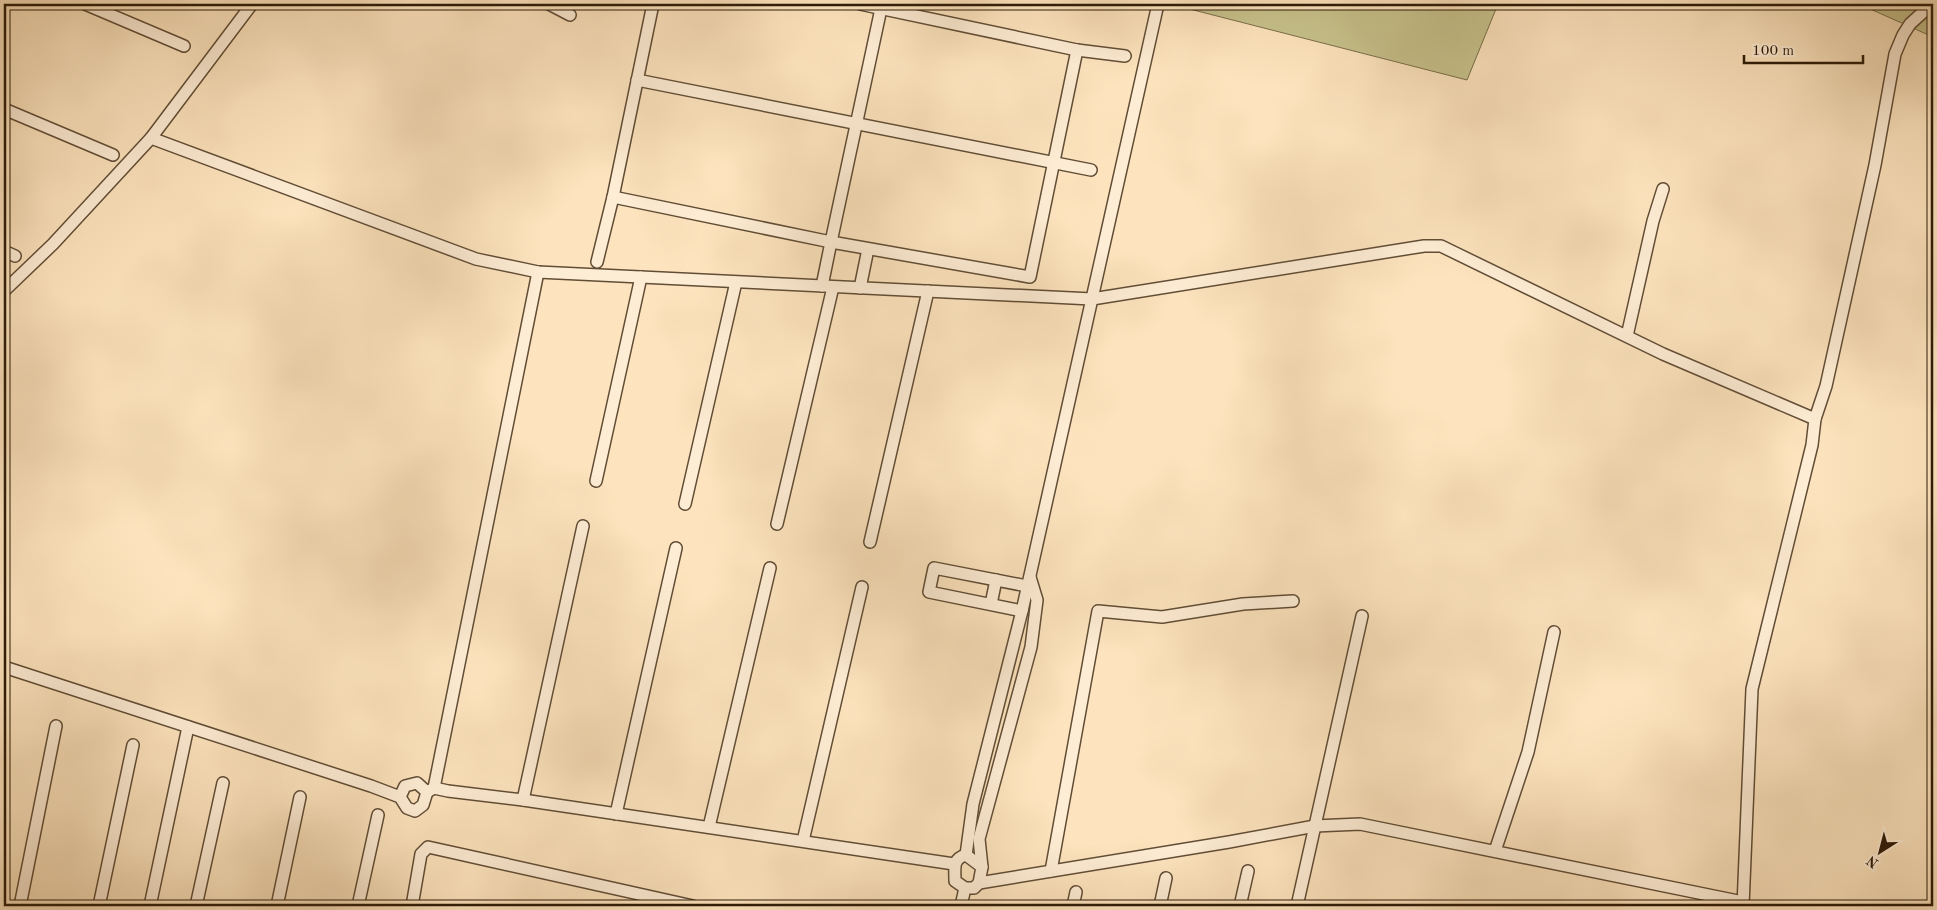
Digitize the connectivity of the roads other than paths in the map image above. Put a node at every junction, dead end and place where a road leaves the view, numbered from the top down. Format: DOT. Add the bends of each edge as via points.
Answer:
graph roads {
  1 [pos="85,4"];
  2 [pos="252,4"];
  3 [pos="549,4"];
  4 [pos="653,4"];
  5 [pos="860,4"];
  6 [pos="1158,4"];
  7 [pos="1932,4"];
  8 [pos="882,6"];
  9 [pos="570,15"];
  10 [pos="184,46"];
  11 [pos="1076,50"];
  12 [pos="1125,56"];
  13 [pos="637,80"];
  14 [pos="4,109"];
  15 [pos="857,124"];
  16 [pos="151,138"];
  17 [pos="113,155"];
  18 [pos="1053,163"];
  19 [pos="1091,170"];
  20 [pos="1663,189"];
  21 [pos="613,197"];
  22 [pos="831,242"];
  23 [pos="868,249"];
  24 [pos="4,251"];
  25 [pos="15,256"];
  26 [pos="597,262"];
  27 [pos="538,272"];
  28 [pos="641,277"];
  29 [pos="736,282"];
  30 [pos="828,286"];
  31 [pos="860,288"];
  32 [pos="4,291"];
  33 [pos="928,292"];
  34 [pos="1092,299"];
  35 [pos="1627,336"];
  36 [pos="1815,419"];
  37 [pos="596,481"];
  38 [pos="685,504"];
  39 [pos="777,524"];
  40 [pos="583,526"];
  41 [pos="870,542"];
  42 [pos="676,548"];
  43 [pos="770,568"];
  44 [pos="996,580"];
  45 [pos="1029,580"];
  46 [pos="862,587"];
  47 [pos="1293,601"];
  48 [pos="991,604"];
  49 [pos="1022,611"];
  50 [pos="1362,616"];
  51 [pos="1554,632"];
  52 [pos="4,667"];
  53 [pos="56,726"];
  54 [pos="188,727"];
  55 [pos="133,745"];
  56 [pos="223,783"];
  57 [pos="431,790"];
  58 [pos="300,797"];
  59 [pos="400,797"];
  60 [pos="523,800"];
  61 [pos="616,814"];
  62 [pos="378,815"];
  63 [pos="1315,826"];
  64 [pos="709,827"];
  65 [pos="803,841"];
  66 [pos="1496,851"];
  67 [pos="966,854"];
  68 [pos="954,864"];
  69 [pos="982,867"];
  70 [pos="1051,871"];
  71 [pos="1248,871"];
  72 [pos="1166,878"];
  73 [pos="979,882"];
  74 [pos="965,888"];
  75 [pos="1076,892"];
  76 [pos="1743,904"];
  77 [pos="20,906"];
  78 [pos="99,906"];
  79 [pos="150,906"];
  80 [pos="196,906"];
  81 [pos="278,906"];
  82 [pos="358,906"];
  83 [pos="412,906"];
  84 [pos="693,906"];
  85 [pos="961,906"];
  86 [pos="1073,906"];
  87 [pos="1160,906"];
  88 [pos="1240,906"];
  89 [pos="1297,906"];
  1 -- 10 [label="street"];
  2 -- 16 [label="street"];
  3 -- 9 [label="street"];
  4 -- 13 [label="street"];
  5 -- 8 [label="street"];
  6 -- 34 [label="street"];
  7 -- 36 [label="street" via="1910,24 1896,54 1826,386"];
  8 -- 11 [label="street"];
  8 -- 15 [label="street"];
  11 -- 12 [label="street"];
  11 -- 18 [label="street"];
  13 -- 15 [label="street"];
  13 -- 21 [label="street"];
  14 -- 17 [label="street"];
  15 -- 18 [label="street"];
  15 -- 22 [label="street"];
  16 -- 27 [label="street" via="476,259"];
  16 -- 32 [label="street" via="53,244"];
  18 -- 19 [label="street"];
  18 -- 23 [label="street" via="1030,277"];
  20 -- 35 [label="street"];
  21 -- 22 [label="street"];
  21 -- 26 [label="street"];
  22 -- 23 [label="street"];
  22 -- 30 [label="street"];
  23 -- 31 [label="street"];
  24 -- 25 [label="street"];
  27 -- 28 [label="street"];
  27 -- 57 [label="street"];
  28 -- 29 [label="street"];
  28 -- 37 [label="street"];
  29 -- 30 [label="street"];
  29 -- 38 [label="street"];
  30 -- 31 [label="street"];
  30 -- 39 [label="street"];
  31 -- 33 [label="street"];
  33 -- 34 [label="street"];
  33 -- 41 [label="street"];
  34 -- 35 [label="street" via="1424,246 1442,246"];
  34 -- 45 [label="street"];
  35 -- 36 [label="street"];
  36 -- 76 [label="street" via="1812,445 1752,689"];
  40 -- 60 [label="street"];
  42 -- 61 [label="street"];
  43 -- 64 [label="street"];
  44 -- 45 [label="street"];
  44 -- 48 [label="street"];
  44 -- 48 [label="street" via="934,568 929,592"];
  45 -- 49 [label="street"];
  45 -- 69 [label="street" via="1037,600 1031,647 979,839"];
  46 -- 65 [label="street"];
  47 -- 70 [label="street" via="1243,604 1162,617 1098,611"];
  48 -- 49 [label="street"];
  49 -- 67 [label="street" via="974,804"];
  50 -- 63 [label="street"];
  51 -- 66 [label="street" via="1528,752"];
  52 -- 54 [label="street"];
  53 -- 77 [label="street"];
  54 -- 59 [label="street"];
  54 -- 79 [label="street"];
  55 -- 78 [label="street"];
  56 -- 80 [label="street"];
  57 -- 59 [label="street" via="417,783 411,784 404,786"];
  57 -- 59 [label="street" via="423,805 414,811 407,808"];
  57 -- 60 [label="street"];
  58 -- 81 [label="street"];
  60 -- 61 [label="street"];
  61 -- 64 [label="street"];
  62 -- 82 [label="street"];
  63 -- 66 [label="street" via="1360,824"];
  63 -- 70 [label="street"];
  63 -- 89 [label="street"];
  64 -- 65 [label="street"];
  65 -- 68 [label="street"];
  66 -- 76 [label="street"];
  67 -- 68 [label="street" via="958,857"];
  67 -- 69 [label="street"];
  68 -- 74 [label="street" via="955,881"];
  69 -- 73 [label="street"];
  70 -- 73 [label="street"];
  71 -- 88 [label="street"];
  72 -- 87 [label="street"];
  73 -- 74 [label="street" via="974,888"];
  74 -- 85 [label="street"];
  75 -- 86 [label="street"];
  83 -- 84 [label="street" via="421,854 428,847"];
}
